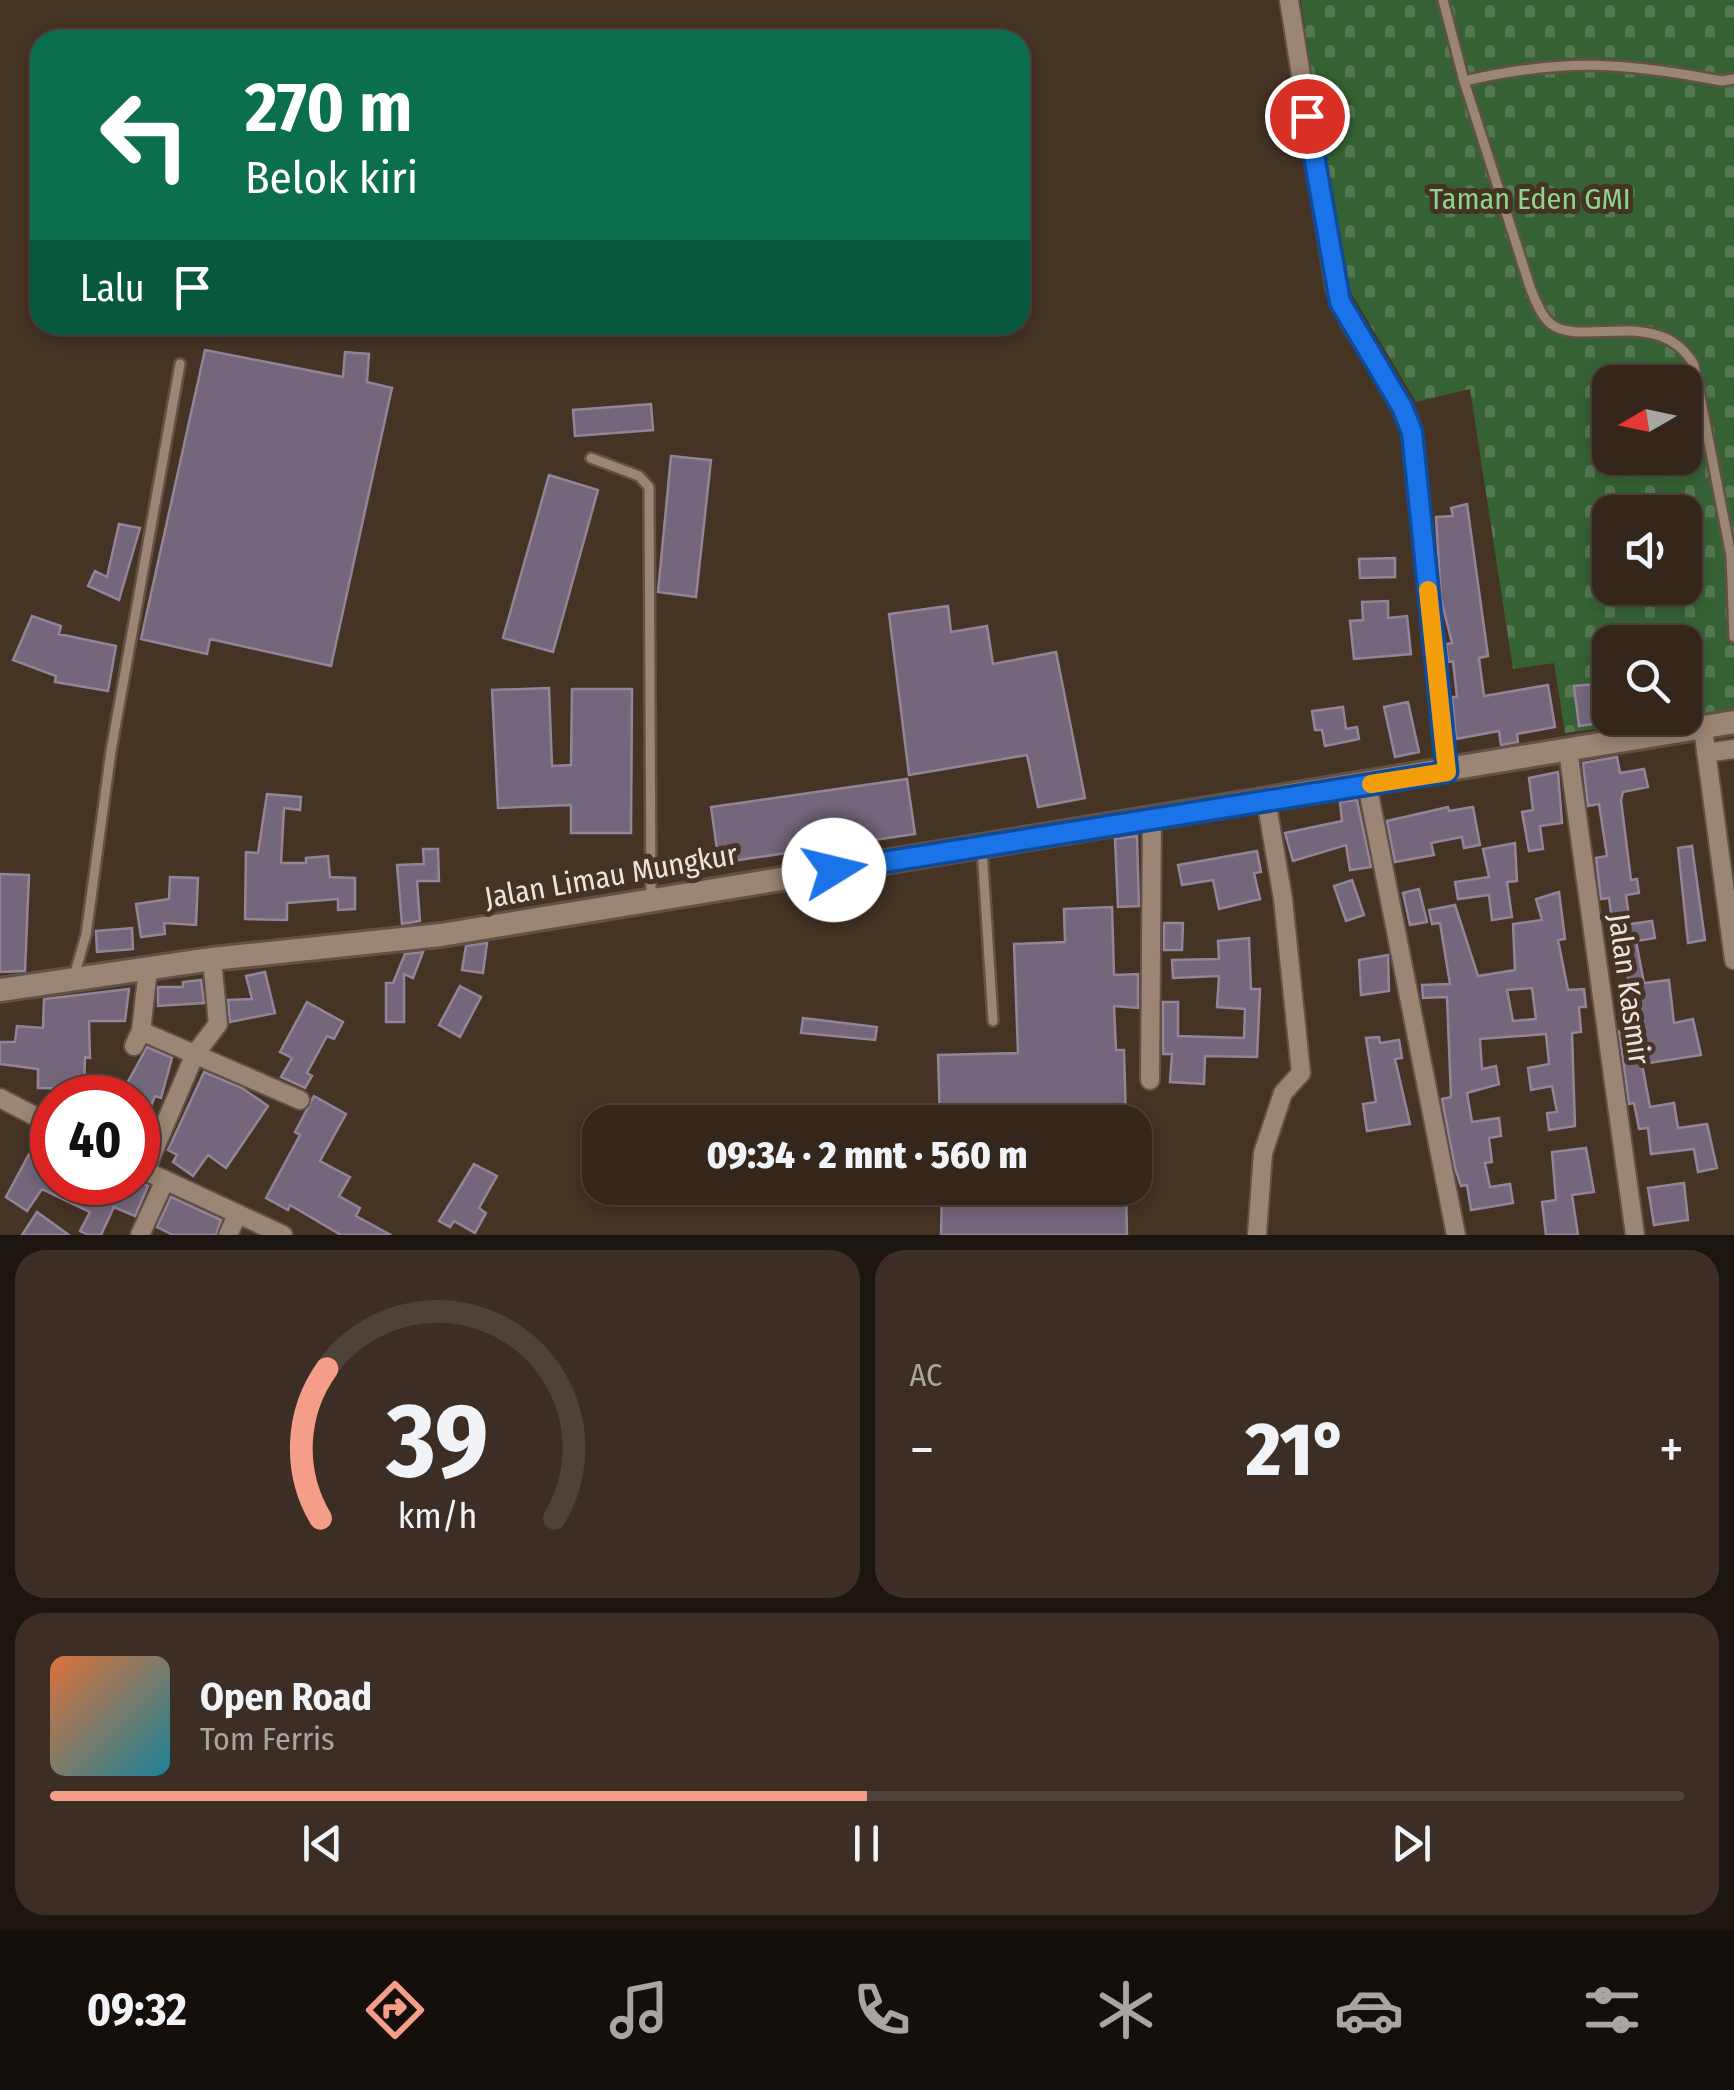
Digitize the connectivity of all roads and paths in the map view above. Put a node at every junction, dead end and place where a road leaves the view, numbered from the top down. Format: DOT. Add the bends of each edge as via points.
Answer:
graph roads {
  1 [pos="1289,0"];
  2 [pos="1443,0"];
  3 [pos="1734,78"];
  4 [pos="1464,82"];
  5 [pos="180,364"];
  6 [pos="591,458"];
  7 [pos="1734,637"];
  8 [pos="1721,725"];
  9 [pos="1568,750"];
  10 [pos="1731,750"];
  11 [pos="1706,753"];
  12 [pos="1447,772"];
  13 [pos="1368,784"];
  14 [pos="1266,800"];
  15 [pos="1724,816"];
  16 [pos="1152,818"];
  17 [pos="981,846"];
  18 [pos="1728,884"];
  19 [pos="651,899"];
  20 [pos="1734,956"];
  21 [pos="212,958"];
  22 [pos="148,969"];
  23 [pos="73,979"];
  24 [pos="0,990"];
  25 [pos="993,1021"];
  26 [pos="195,1054"];
  27 [pos="1150,1080"];
  28 [pos="0,1098"];
  29 [pos="300,1100"];
  30 [pos="30,1113"];
  31 [pos="160,1129"];
  32 [pos="160,1178"];
  33 [pos="165,1180"];
  34 [pos="237,1214"];
  35 [pos="277,1234"];
  36 [pos="140,1235"];
  37 [pos="228,1235"];
  38 [pos="1257,1235"];
  39 [pos="1456,1235"];
  40 [pos="1635,1235"];
  1 -- 12 [label="street" via="1335,288 1412,432"];
  2 -- 4 [label="lane"];
  3 -- 4 [label="lane" via="1572,63"];
  4 -- 7 [label="lane" via="1531,290 1547,320 1562,328 1651,334 1676,343 1694,365 1731,556"];
  5 -- 23 [label="lane" via="111,750 86,935"];
  6 -- 19 [label="lane" via="639,476 649,487"];
  8 -- 9 [label="street, Jalan Limau Mungkur"];
  8 -- 10 [label="street"];
  8 -- 11 [label="street"];
  9 -- 12 [label="street, Jalan Limau Mungkur"];
  9 -- 40 [label="street, Jalan Kasmir"];
  10 -- 11 [label="street"];
  11 -- 15 [label="street"];
  12 -- 13 [label="street, Jalan Limau Mungkur"];
  13 -- 14 [label="street, Jalan Limau Mungkur"];
  13 -- 39 [label="street"];
  14 -- 16 [label="street, Jalan Limau Mungkur"];
  14 -- 38 [label="street" via="1284,899 1301,1073 1278,1103 1263,1153"];
  15 -- 18 [label="street"];
  16 -- 17 [label="street, Jalan Limau Mungkur"];
  16 -- 27 [label="street"];
  17 -- 19 [label="street, Jalan Limau Mungkur"];
  17 -- 25 [label="lane"];
  18 -- 20 [label="street"];
  19 -- 21 [label="street, Jalan Limau Mungkur" via="441,935"];
  21 -- 22 [label="street, Jalan Limau Mungkur"];
  21 -- 26 [label="street" via="218,1024"];
  22 -- 23 [label="street, Jalan Limau Mungkur"];
  22 -- 26 [label="street" via="138,1039"];
  23 -- 24 [label="street, Jalan Limau Mungkur"];
  26 -- 29 [label="street"];
  26 -- 31 [label="street"];
  28 -- 30 [label="street"];
  32 -- 33 [label="street"];
  33 -- 34 [label="street"];
  33 -- 36 [label="street"];
  34 -- 35 [label="street"];
  34 -- 37 [label="street"];
}
